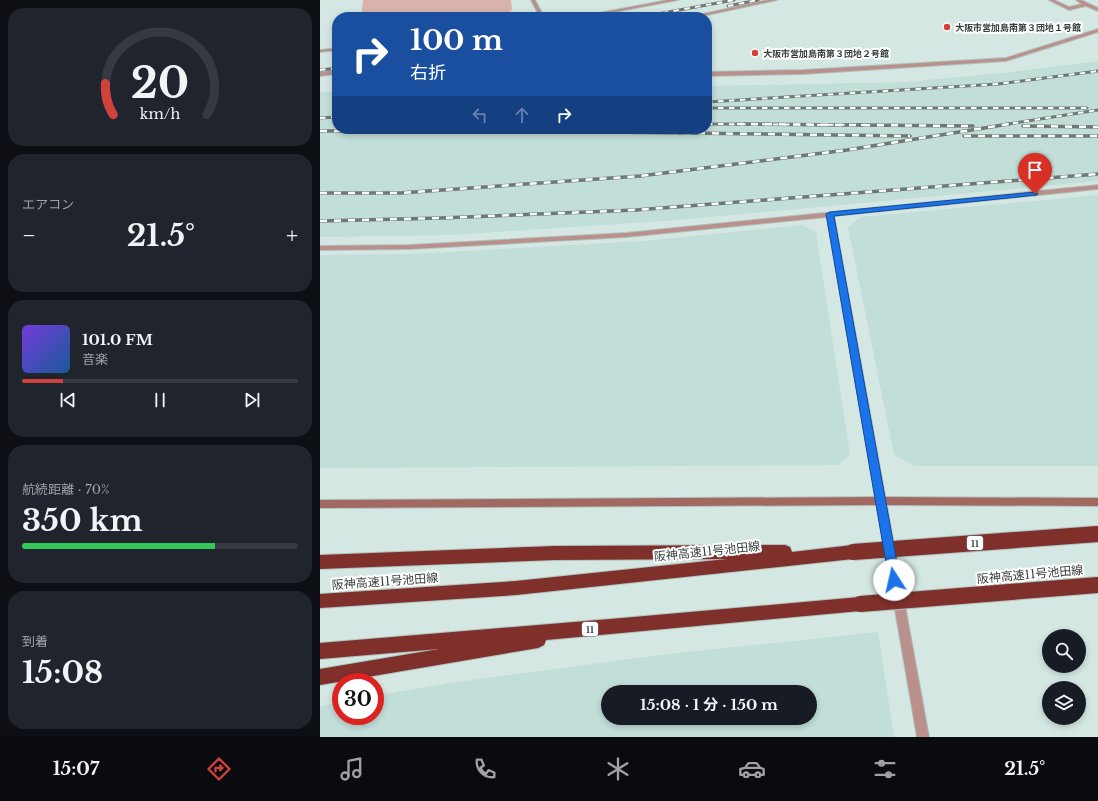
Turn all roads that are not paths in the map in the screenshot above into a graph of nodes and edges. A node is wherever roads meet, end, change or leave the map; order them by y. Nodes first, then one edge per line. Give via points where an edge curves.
1 (533, 0) edge
2 (676, 0) edge
3 (775, 0) edge
4 (1051, 0) edge
5 (1078, 0) edge
6 (1086, 4) junction
7 (1098, 10) edge
8 (539, 12) edge
9 (608, 12) edge
10 (712, 13) edge
11 (1098, 30) edge
12 (332, 50) edge
13 (320, 51) edge
14 (332, 73) edge
15 (320, 74) edge
16 (712, 74) edge
17 (1098, 188) edge
18 (830, 214) junction
19 (320, 248) edge
20 (880, 501) junction
21 (1098, 502) edge
22 (320, 504) edge
23 (1098, 534) edge
24 (853, 552) junction
25 (320, 562) edge
26 (1098, 585) edge
27 (320, 601) edge
28 (622, 626) junction
29 (320, 652) edge
30 (320, 677) edge
31 (923, 737) edge

1 - 8 street
2 - 9 street
3 - 10 street
4 - 6 street via 1069,9
5 - 6 street
6 - 7 street
11 - 16 street via 1006,59 803,72
12 - 13 street
14 - 15 street
17 - 18 street
18 - 19 street via 626,235 410,247
18 - 20 street
20 - 21 street
20 - 22 street
20 - 31 street
23 - 24 highway, 阪神高速11号池田線 / 11, bridge
24 - 25 highway via 555,553
24 - 27 highway, 阪神高速11号池田線 / 11 via 516,588
26 - 28 highway, 阪神高速11号池田線 / 11, bridge
28 - 29 highway, 阪神高速11号池田線 / 11
28 - 30 highway, 11

